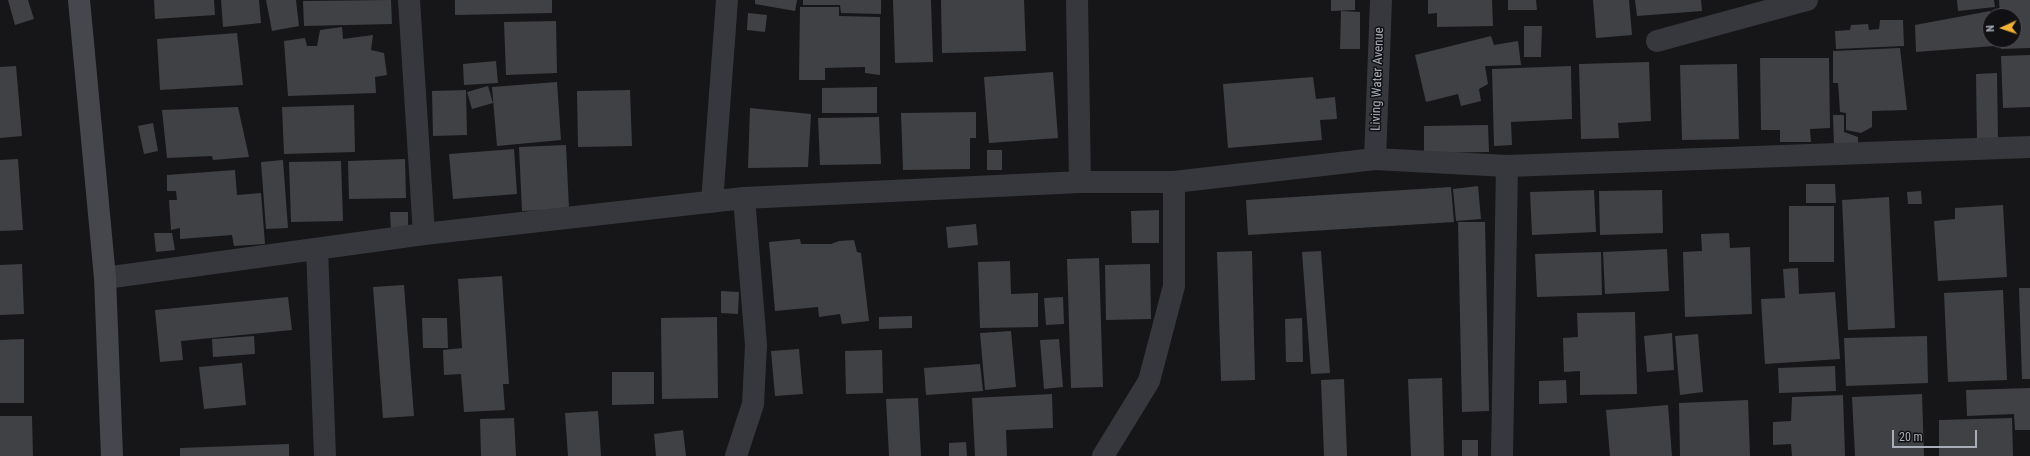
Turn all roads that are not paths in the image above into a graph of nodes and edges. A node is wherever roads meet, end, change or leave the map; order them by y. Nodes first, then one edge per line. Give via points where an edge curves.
1 (79, 0) edge
2 (409, 0) edge
3 (727, 0) edge
4 (1077, 0) edge
5 (1381, 0) edge
6 (1807, 0) edge
7 (1657, 40) dead end
8 (2030, 147) edge
9 (1375, 159) junction
10 (1507, 166) junction
11 (1080, 182) junction
12 (1174, 182) junction
13 (744, 198) junction
14 (712, 202) junction
15 (424, 234) junction
16 (317, 248) junction
17 (105, 278) junction
18 (112, 456) edge
19 (325, 456) edge
20 (736, 456) edge
21 (1103, 456) edge
22 (1502, 456) edge

1 - 17 street
2 - 15 street
3 - 14 street
4 - 11 street
5 - 9 street, Living Water Avenue
6 - 7 street
8 - 10 street
9 - 10 street
9 - 12 street
10 - 22 street
11 - 12 street
11 - 13 street
12 - 21 street via 1174,286 1149,381
13 - 14 street
13 - 20 street via 756,345 753,404
14 - 15 street
15 - 16 street
16 - 17 street
16 - 19 street
17 - 18 street

